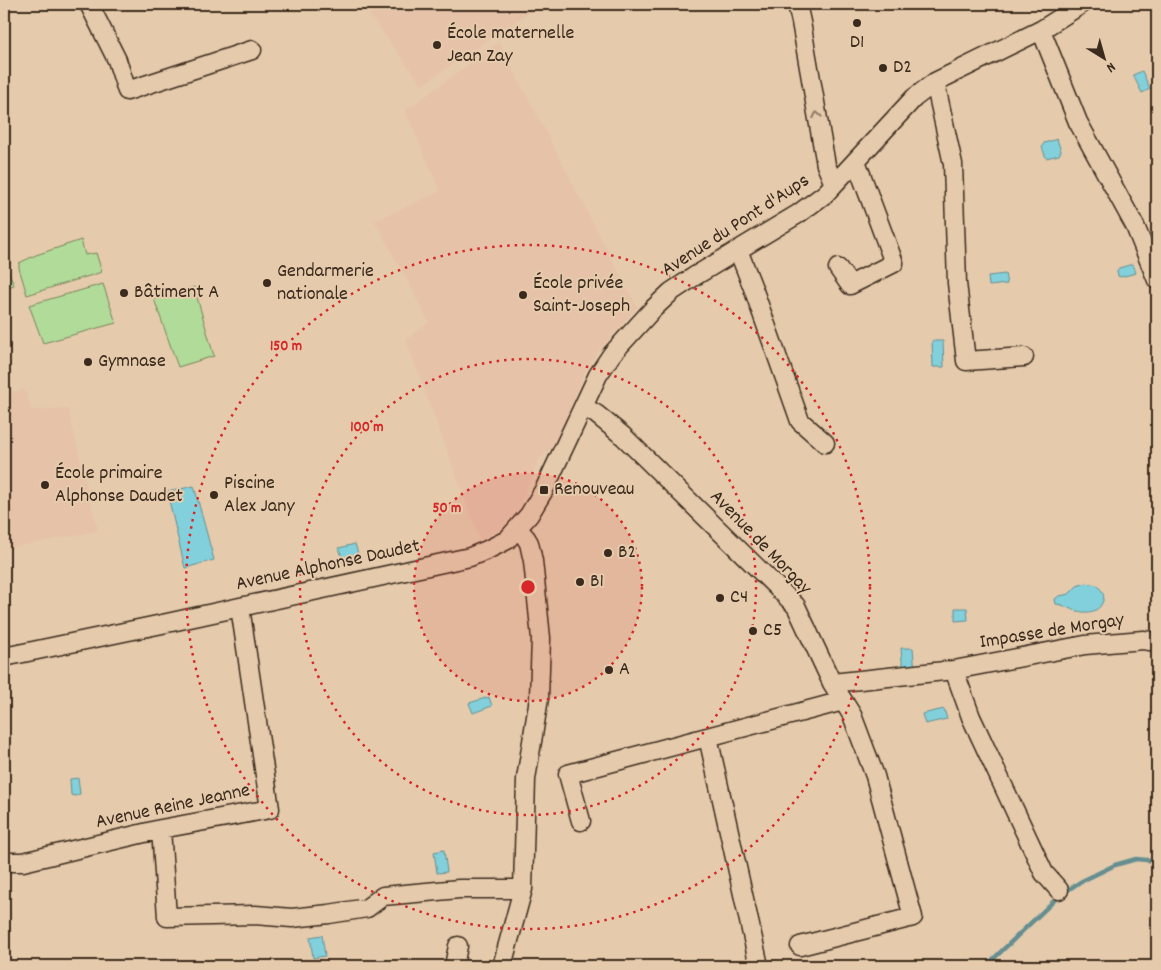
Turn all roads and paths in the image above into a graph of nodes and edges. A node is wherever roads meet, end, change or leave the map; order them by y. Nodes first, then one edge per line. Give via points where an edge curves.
1 (89, 4) edge
2 (797, 4) edge
3 (1082, 4) edge
4 (1041, 30) junction
5 (252, 50) dead end
6 (935, 82) junction
7 (856, 161) junction
8 (834, 184) junction
9 (738, 250) junction
10 (838, 268) dead end
11 (1157, 280) edge
12 (1024, 357) dead end
13 (584, 407) junction
14 (825, 443) dead end
15 (518, 529) junction
16 (240, 607) junction
17 (1157, 642) edge
18 (4, 658) edge
19 (954, 670) junction
20 (832, 682) junction
21 (843, 701) junction
22 (708, 737) junction
23 (581, 821) dead end
24 (161, 829) junction
25 (4, 862) edge
26 (523, 889) junction
27 (1059, 890) dead end
28 (458, 946) dead end
29 (800, 946) dead end
30 (454, 966) edge
31 (502, 966) edge
32 (760, 966) edge

1 - 5 street via 117,60 127,91
8 -> 2 street via 826,165
3 - 4 street, Avenue du Pont d'Aups
4 - 6 street, Avenue du Pont d'Aups
4 - 11 street via 1078,122 1135,226
6 - 7 street, Avenue du Pont d'Aups via 914,98
6 - 12 street via 953,164 957,283 966,361
7 - 8 street, Avenue du Pont d'Aups
7 - 10 street via 894,263 850,285
8 - 9 street, Avenue du Pont d'Aups via 798,214
9 - 13 street, Avenue du Pont d'Aups via 695,276 653,309 612,354 598,375
9 - 14 street via 800,421
13 - 15 street, Avenue Alphonse Daudet via 544,490
13 - 20 street, Avenue de Morgay via 623,436 796,606
15 - 16 street, Avenue Alphonse Daudet via 506,540 470,557
15 - 26 street via 529,543 533,561 541,638 539,698 526,779
16 - 18 street, Avenue Alphonse Daudet
16 - 24 street, Avenue Reine Jeanne via 270,808
17 - 19 street, Impasse de Morgay via 1142,640 1085,645
19 - 20 street
19 - 27 street via 971,717 1044,873
20 - 21 street, Avenue de Morgay
21 - 22 street
21 - 29 street, Avenue de Morgay via 852,715 875,776 913,917
22 - 23 street via 568,774
22 - 32 street
24 - 25 street, Avenue Reine Jeanne via 23,862
24 - 26 street via 168,917 292,918 367,908 383,896 459,889
26 - 31 street
28 - 30 street

